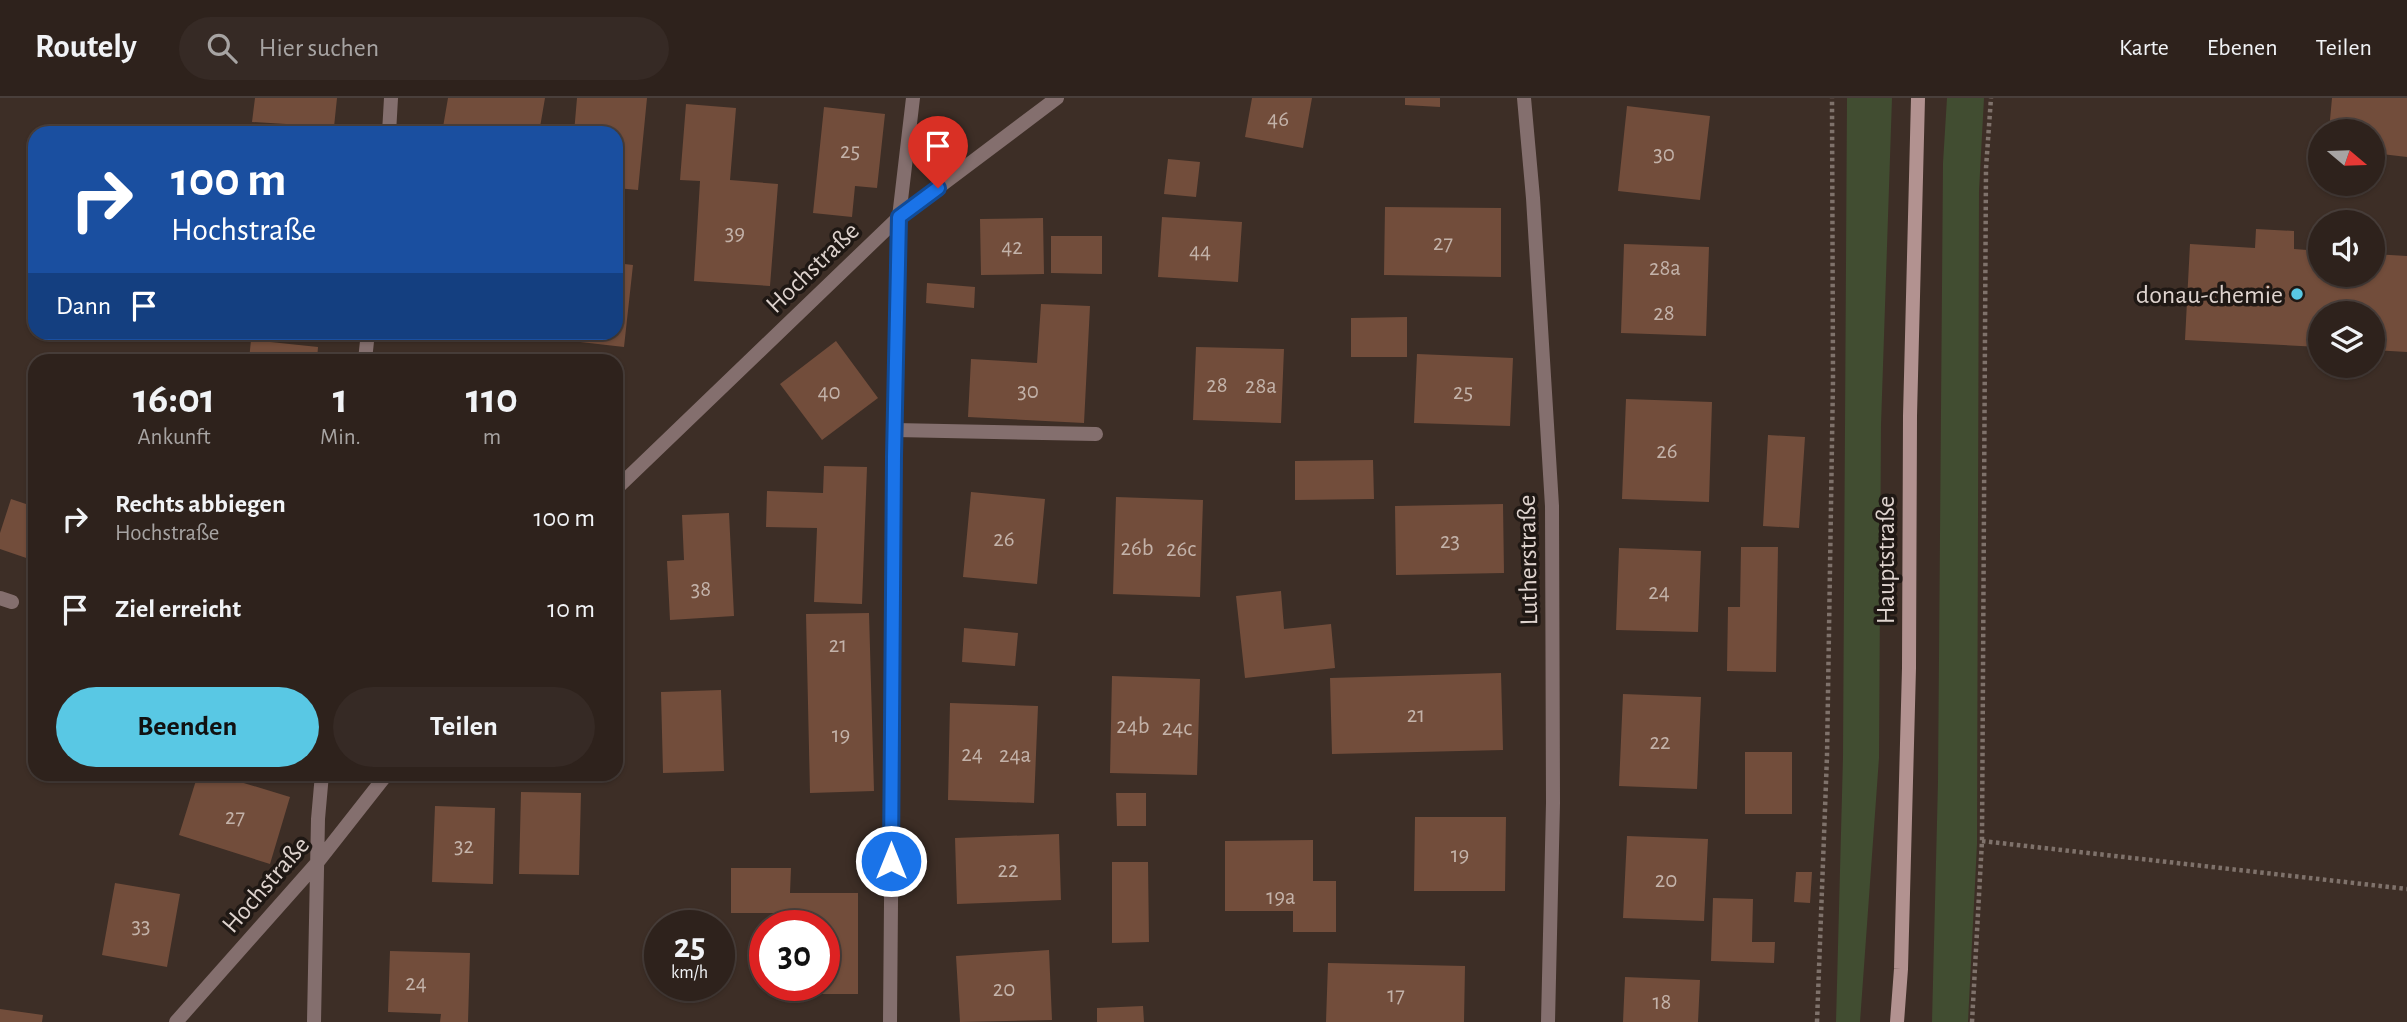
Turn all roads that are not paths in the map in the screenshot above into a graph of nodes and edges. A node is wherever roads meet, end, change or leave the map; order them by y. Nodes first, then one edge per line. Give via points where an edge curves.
1 (391, 98) edge
2 (913, 98) edge
3 (1057, 98) edge
4 (1524, 98) edge
5 (1918, 98) edge
6 (389, 126) edge
7 (899, 217) junction
8 (895, 430) junction
9 (1096, 434) dead end
10 (623, 482) edge
11 (321, 781) edge
12 (381, 781) edge
13 (317, 863) junction
14 (177, 1022) edge
15 (314, 1022) edge
16 (890, 1022) edge
17 (1548, 1022) edge
18 (1897, 1022) edge

1 - 6 street
2 - 7 street
3 - 7 street, Hochstraße
4 - 17 street, Lutherstraße via 1552,506
5 - 18 main road, Hauptstraße via 1908,695
7 - 8 street
7 - 10 street, Hochstraße
8 - 9 street
8 - 16 street
11 - 13 street
12 - 13 street, Hochstraße
13 - 14 street, Hochstraße
13 - 15 street

